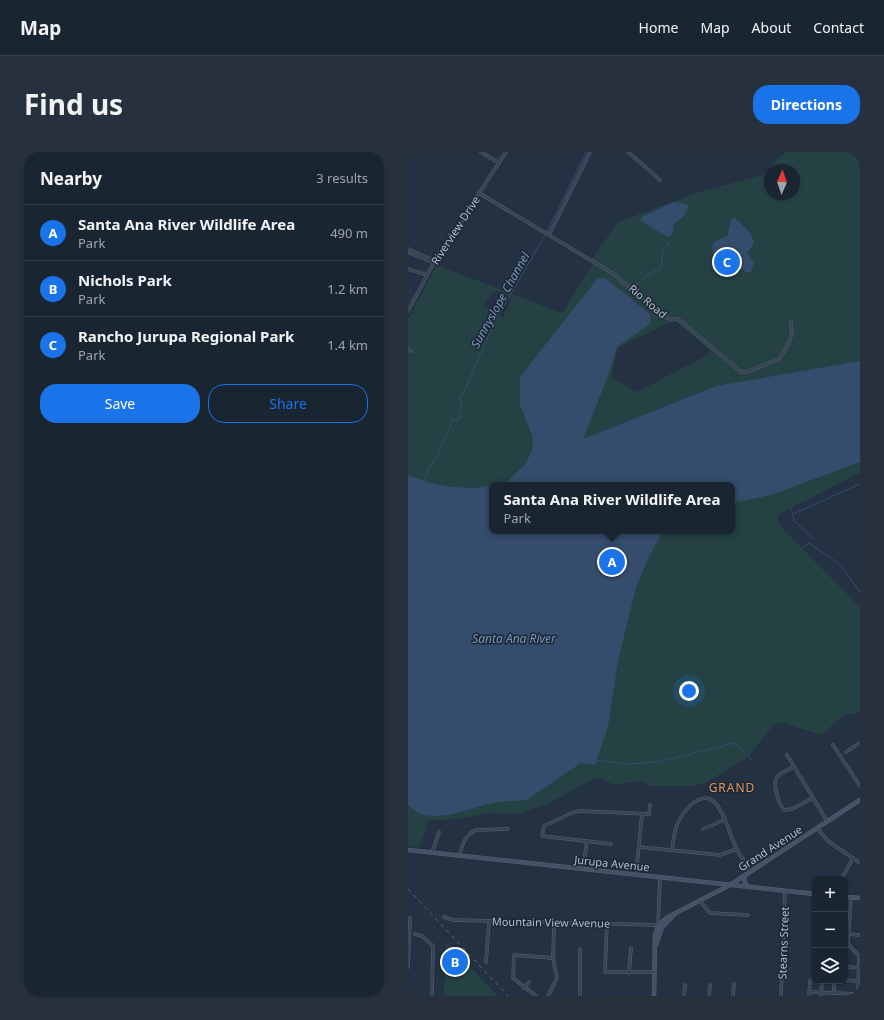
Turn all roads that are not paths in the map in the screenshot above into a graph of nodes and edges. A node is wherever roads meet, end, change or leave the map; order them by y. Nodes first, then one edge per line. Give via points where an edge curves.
1 (481, 152) edge
2 (506, 152) edge
3 (590, 152) edge
4 (628, 152) edge
5 (499, 163) junction
6 (660, 180) dead end
7 (479, 193) junction
8 (547, 234) junction
9 (408, 251) edge
10 (434, 262) junction
11 (408, 268) edge
12 (427, 275) junction
13 (408, 311) edge
14 (791, 322) dead end
15 (860, 743) edge
16 (833, 745) dead end
17 (846, 752) dead end
18 (787, 755) dead end
19 (794, 767) junction
20 (860, 786) edge
21 (813, 798) junction
22 (860, 800) edge
23 (650, 805) dead end
24 (642, 814) junction
25 (724, 820) junction
26 (827, 821) junction
27 (703, 828) dead end
28 (817, 828) junction
29 (508, 829) dead end
30 (439, 832) dead end
31 (587, 841) junction
32 (611, 844) dead end
33 (639, 847) junction
34 (736, 849) junction
35 (408, 850) edge
36 (672, 850) junction
37 (432, 853) junction
38 (459, 856) junction
39 (853, 858) junction
40 (860, 863) edge
41 (583, 869) junction
42 (751, 871) junction
43 (636, 875) junction
44 (745, 875) junction
45 (843, 876) dead end
46 (660, 877) junction
47 (715, 883) junction
48 (730, 885) junction
49 (748, 887) junction
50 (785, 891) junction
51 (717, 892) junction
52 (812, 894) edge
53 (851, 897) joint
54 (860, 898) edge
55 (700, 901) junction
56 (685, 903) dead end
57 (688, 908) junction
58 (748, 915) dead end
59 (409, 918) edge
60 (444, 918) dead end
61 (489, 921) junction
62 (554, 922) junction
63 (607, 923) junction
64 (660, 926) junction
65 (415, 934) dead end
66 (848, 934) junction
67 (860, 935) edge
68 (408, 947) edge
69 (630, 948) dead end
70 (580, 949) dead end
71 (553, 958) junction
72 (859, 961) edge
73 (486, 962) dead end
74 (408, 967) edge
75 (848, 967) dead end
76 (859, 970) edge
77 (654, 972) junction
78 (629, 973) junction
79 (810, 981) dead end
80 (848, 981) edge
81 (529, 982) dead end
82 (859, 983) edge
83 (734, 984) dead end
84 (822, 984) edge
85 (834, 984) edge
86 (685, 985) dead end
87 (710, 985) dead end
88 (524, 988) junction
89 (834, 993) junction
90 (810, 994) edge
91 (821, 994) edge
92 (858, 995) edge
93 (432, 996) edge
94 (536, 996) edge
95 (548, 996) edge
96 (580, 996) edge
97 (654, 996) edge
98 (684, 996) edge
99 (709, 996) edge
100 (734, 996) edge
101 (781, 996) edge

1 - 5 street
2 - 5 street, Riverview Drive
3 - 8 street
4 - 6 street
5 - 7 street, Riverview Drive
7 - 8 street, Rio Road
7 - 10 street, Riverview Drive
8 - 14 street, Rio Road via 621,279 670,320 678,319 741,372 779,359 789,342
9 - 10 street
10 - 12 street, Riverview Drive
11 - 12 street
12 - 13 street, Riverview Drive
15 - 17 street
16 - 20 street
18 - 19 street
19 - 21 street
19 - 21 street via 775,780 780,805 784,810 792,809
21 - 26 street
22 - 26 main road, Grand Avenue
23 - 24 street via 649,814
24 - 31 street via 574,812 544,826 542,836
24 - 33 street
25 - 27 street
25 - 34 street
25 - 36 street via 720,807 713,800 696,800 686,808 676,823
26 - 28 main road, Grand Avenue
28 - 39 street via 828,842
28 - 42 main road, Grand Avenue
29 - 38 street via 471,831 467,834
30 - 37 street
31 - 32 street
31 - 41 street
33 - 36 street
33 - 43 street
34 - 36 street via 720,855
34 - 42 street
35 - 37 main road, Jurupa Avenue
37 - 38 main road, Jurupa Avenue
38 - 41 main road, Jurupa Avenue
39 - 40 street
39 - 45 street
41 - 43 main road, Jurupa Avenue
42 - 44 main road, Grand Avenue
43 - 46 main road, Jurupa Avenue
44 - 48 main road, Grand Avenue
44 - 49 main road via 744,881
46 - 47 main road, Jurupa Avenue
46 - 64 street
47 - 48 main road, Jurupa Avenue
47 - 51 main road
48 - 49 main road, Jurupa Avenue
48 - 51 main road, Grand Avenue
49 - 50 main road, Jurupa Avenue
50 - 52 main road, Jurupa Avenue
50 - 101 street, Stearns Street
51 - 55 main road, Grand Avenue
53 - 54 main road
53 - 66 street
55 - 57 main road, Grand Avenue
55 - 58 street via 710,913
56 - 57 street
57 - 64 main road, Grand Avenue via 666,918
59 - 68 street
60 - 61 street, Mountain View Avenue
61 - 62 street, Mountain View Avenue
61 - 73 street
62 - 63 street, Mountain View Avenue
62 - 71 street
63 - 64 street, Mountain View Avenue
63 - 78 street via 605,972
64 - 77 main road via 655,936
65 - 93 street via 422,936 433,946
66 - 67 street
66 - 72 street via 849,946 858,954
68 - 74 street
69 - 78 street
70 - 96 street
71 - 88 street via 514,955 513,978
71 - 95 street via 557,978
72 - 76 street
75 - 76 street
76 - 82 street
77 - 78 street
77 - 97 main road
79 - 90 street
80 - 82 street
81 - 88 street
82 - 92 street
83 - 100 street
84 - 91 street
85 - 89 street
86 - 98 street
87 - 99 street
88 - 94 street
89 - 91 street
89 - 92 street
90 - 91 street

